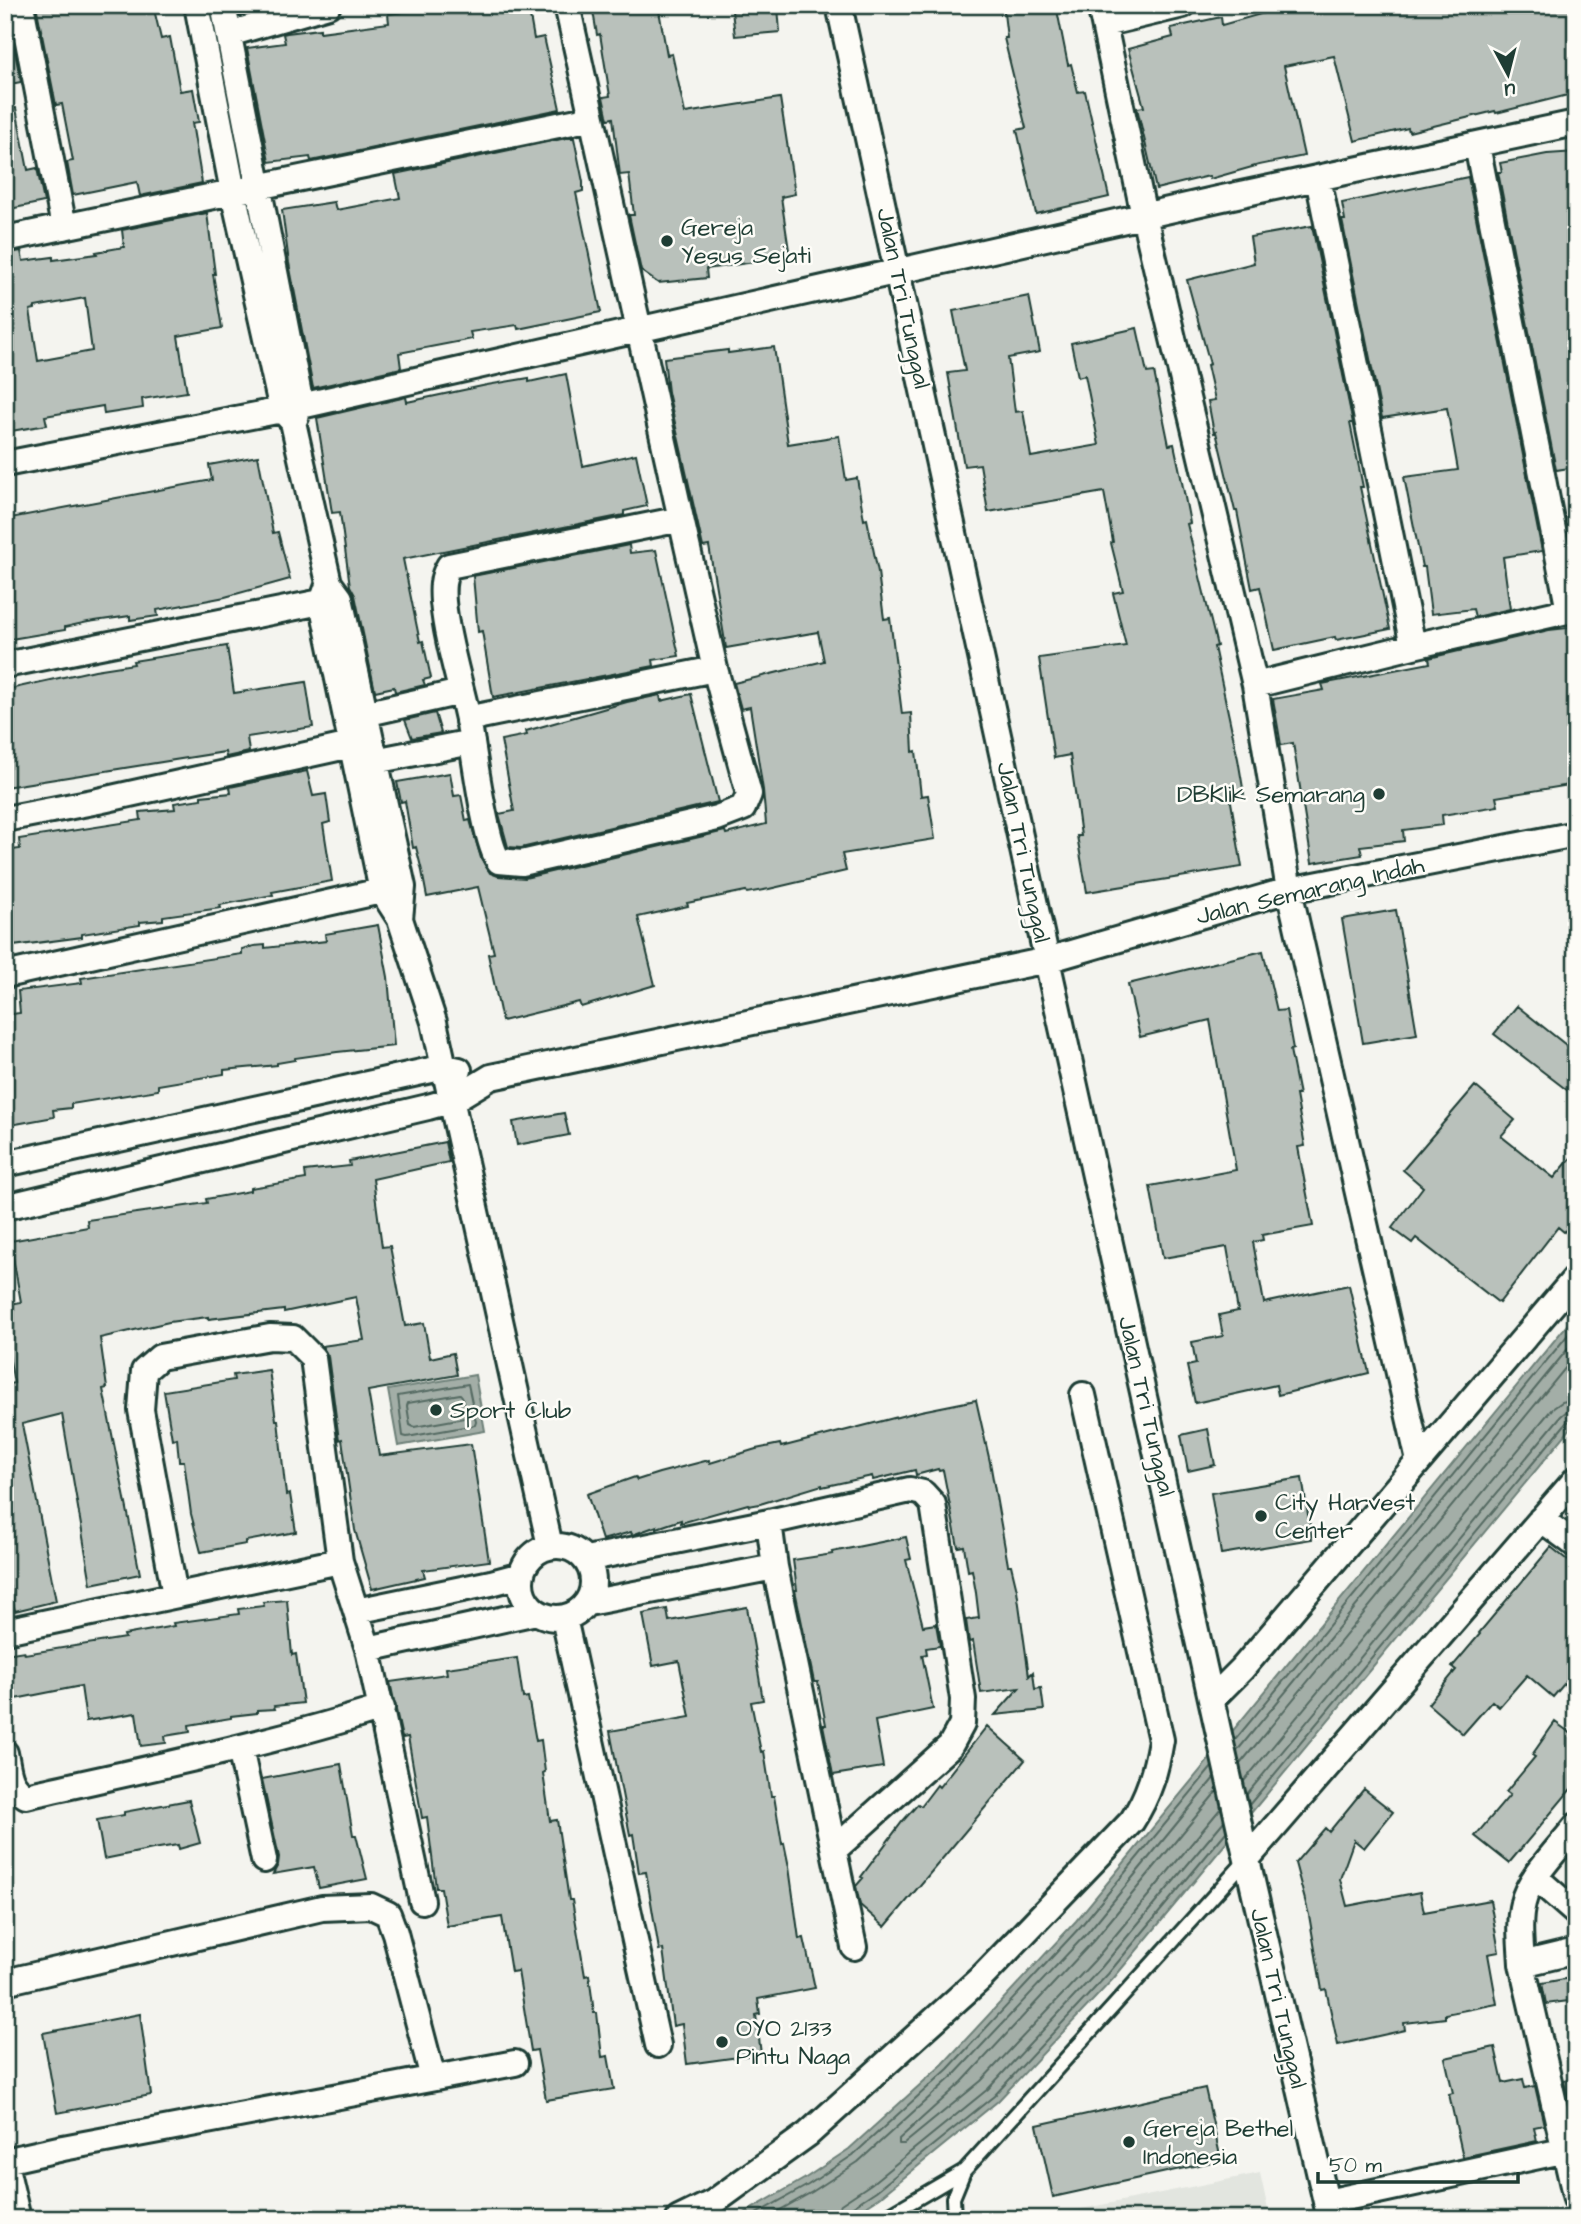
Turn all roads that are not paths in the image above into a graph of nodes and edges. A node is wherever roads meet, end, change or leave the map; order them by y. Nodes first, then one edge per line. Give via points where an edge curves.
1 (22, 5) edge
2 (197, 5) edge
3 (223, 5) edge
4 (328, 5) edge
5 (567, 5) edge
6 (839, 5) edge
7 (1183, 5) edge
8 (1102, 15) edge
9 (229, 34) junction
10 (592, 118) junction
11 (1576, 123) edge
12 (1477, 145) junction
13 (1318, 178) junction
14 (259, 186) junction
15 (233, 192) junction
16 (1144, 216) junction
17 (64, 227) junction
18 (5, 239) edge
19 (899, 272) junction
20 (639, 330) junction
21 (292, 412) junction
22 (5, 464) edge
23 (681, 519) junction
24 (330, 594) junction
25 (1572, 610) edge
26 (1413, 646) junction
27 (5, 665) edge
28 (715, 669) junction
29 (1255, 685) junction
30 (461, 692) junction
31 (364, 714) junction
32 (470, 732) junction
33 (351, 745) junction
34 (374, 761) junction
35 (5, 819) edge
36 (1576, 834) edge
37 (392, 889) junction
38 (1289, 890) junction
39 (1047, 960) junction
40 (5, 975) edge
41 (445, 1067) junction
42 (491, 1077) junction
43 (453, 1100) junction
44 (132, 1136) junction
45 (5, 1164) edge
46 (141, 1175) junction
47 (5, 1207) edge
48 (1576, 1277) edge
49 (1083, 1395) dead end
50 (1419, 1461) junction
51 (1576, 1479) edge
52 (1541, 1519) junction
53 (769, 1522) junction
54 (1576, 1545) edge
55 (550, 1546) junction
56 (586, 1559) junction
57 (340, 1561) junction
58 (775, 1567) junction
59 (521, 1575) junction
60 (175, 1595) junction
61 (588, 1603) junction
62 (356, 1611) junction
63 (536, 1612) junction
64 (564, 1618) junction
65 (5, 1631) edge
66 (368, 1649) junction
67 (1213, 1699) junction
68 (382, 1708) junction
69 (240, 1748) junction
70 (5, 1753) edge
71 (1576, 1826) edge
72 (1245, 1849) junction
73 (834, 1850) junction
74 (264, 1860) dead end
75 (1536, 1878) junction
76 (422, 1900) dead end
77 (1576, 1913) edge
78 (854, 1947) dead end
79 (1576, 1951) edge
80 (1522, 1964) junction
81 (5, 1982) edge
82 (659, 2045) dead end
83 (515, 2063) dead end
84 (433, 2078) junction
85 (1571, 2149) edge
86 (5, 2162) edge
87 (964, 2171) junction
88 (1576, 2199) edge
89 (1328, 2210) edge
90 (18, 2219) edge
91 (679, 2219) edge
92 (882, 2219) edge
93 (954, 2219) edge

1 - 17 street
2 - 15 street
3 - 9 street
4 - 9 street
5 - 10 street
6 - 19 street, Jalan Tri Tunggal
7 - 8 street
8 - 16 street
9 - 14 street
10 - 14 street
10 - 20 street
11 - 12 street
12 - 13 street
12 - 25 street
13 - 16 street
13 - 26 street
14 - 15 street
14 - 21 street
15 - 17 street
15 - 21 street
16 - 19 street
16 - 29 street
17 - 18 street
19 - 20 street
19 - 39 street, Jalan Tri Tunggal
20 - 21 street
20 - 23 street
21 - 22 street
21 - 24 street
23 - 28 street
23 - 30 street via 449,566 443,576 443,602
24 - 27 street
24 - 31 street
24 - 33 street
25 - 26 street
26 - 29 street
28 - 32 street via 481,716
28 - 32 street via 749,794 743,808 717,818 522,863 499,861 487,827
29 - 38 street
30 - 31 street
30 - 32 street
31 - 34 street
32 - 34 street
33 - 35 street
33 - 37 street
34 - 37 street
36 - 38 street, Jalan Semarang Indah
37 - 40 street
37 - 41 street
38 - 39 street, Jalan Semarang Indah
38 - 50 street
39 - 42 street, Jalan Semarang Indah
39 - 67 street, Jalan Tri Tunggal
41 - 42 street
41 - 43 street
41 - 44 street
42 - 43 street
43 - 46 street
43 - 55 street
44 - 45 street
44 - 46 street
46 - 47 street
48 - 50 street
49 - 91 street via 1161,1740 1146,1799 1132,1821 982,1977 808,2134 714,2203
50 - 67 street
51 - 52 street
52 - 54 street
52 - 72 street
53 - 56 street
53 - 58 street
53 - 73 street via 910,1490 923,1493 933,1504 963,1699 962,1724 950,1746
55 - 56 street via 565,1546
55 - 59 street via 527,1561
56 - 61 street via 594,1575
57 - 60 street
57 - 60 street via 313,1358 293,1338 270,1337 160,1357 144,1371 141,1410
57 - 62 street
58 - 61 street
58 - 73 street
59 - 62 street
59 - 63 street via 526,1602
60 - 65 street
61 - 64 street
62 - 66 street
63 - 64 street
63 - 66 street
64 - 82 street
66 - 68 street
67 - 72 street, Jalan Tri Tunggal
68 - 69 street
68 - 76 street
69 - 70 street via 26,1796 15,1789
69 - 74 street
71 - 75 street
72 - 87 lane
72 - 89 street, Jalan Tri Tunggal
73 - 78 street
75 - 77 street
75 - 80 street via 1522,1903
79 - 80 street
80 - 85 street
81 - 84 street via 321,1909 371,1906 387,1914 395,1933
83 - 84 street
84 - 86 street
85 - 88 street
85 - 89 street
86 - 90 street
87 - 92 lane
87 - 93 lane via 953,2199

